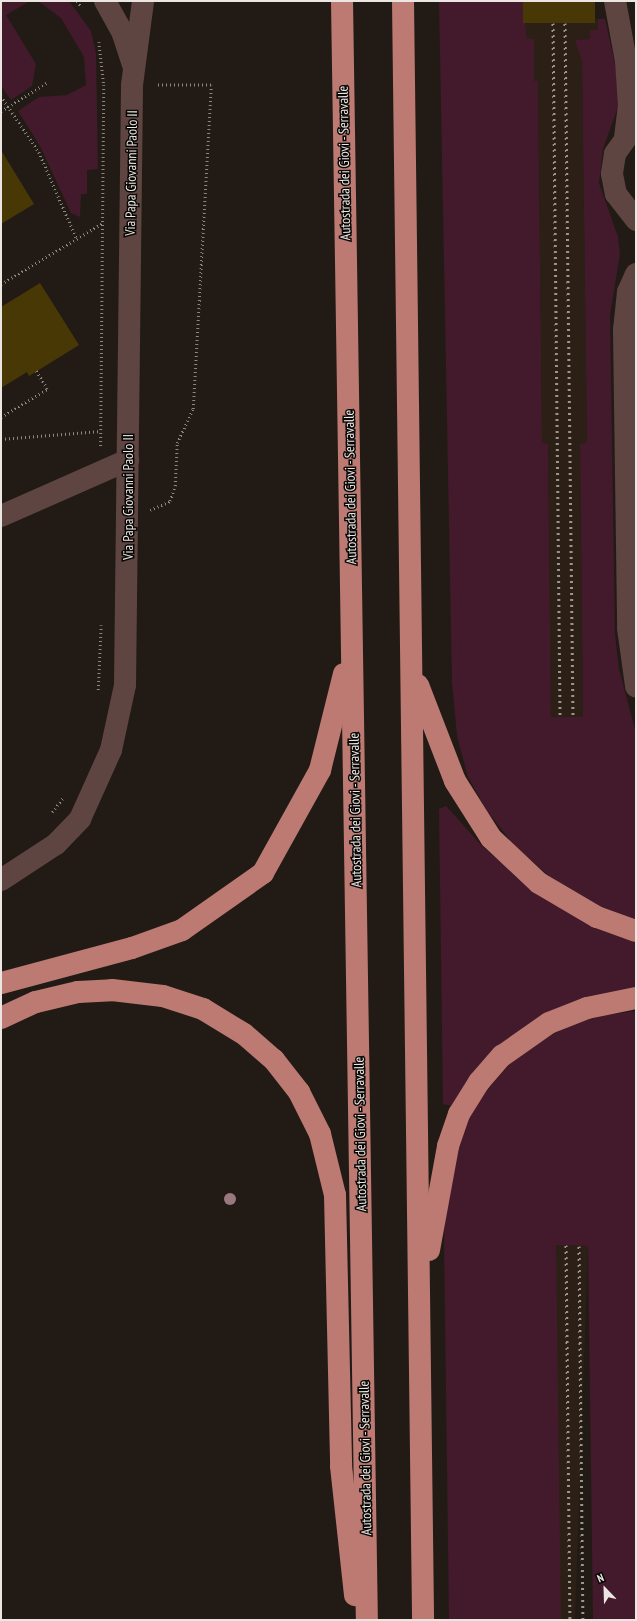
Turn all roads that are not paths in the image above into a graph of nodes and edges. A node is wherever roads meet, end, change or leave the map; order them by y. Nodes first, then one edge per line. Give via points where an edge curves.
1 (105, 1) edge
2 (143, 1) edge
3 (342, 1) edge
4 (403, 1) edge
5 (615, 1) edge
6 (618, 25) junction
7 (636, 57) edge
8 (133, 76) junction
9 (630, 131) edge
10 (636, 220) edge
11 (636, 274) edge
12 (128, 460) junction
13 (1, 516) edge
14 (352, 640) junction
15 (412, 668) junction
16 (636, 686) edge
17 (1, 880) edge
18 (636, 931) edge
19 (1, 983) edge
20 (636, 998) edge
21 (1, 1018) edge
22 (419, 1315) junction
23 (358, 1620) edge
24 (367, 1620) edge
25 (423, 1620) edge

1 - 8 street, Via Papa Giovanni Paolo II via 123,34
2 - 8 street, Via Papa Giovanni Paolo II
3 - 14 highway, Autostrada dei Giovi - Serravalle
4 - 15 highway
5 - 6 street
6 - 7 street
6 - 9 street via 626,60
8 - 12 street, Via Papa Giovanni Paolo II
9 - 10 street via 615,154 612,174 616,194
11 - 16 street via 628,292 624,330 628,628
12 - 13 street
12 - 17 street, Via Papa Giovanni Paolo II via 126,685 111,750 80,819 56,844
14 - 19 highway via 320,770 263,873 182,930 132,948
14 - 24 highway, Autostrada dei Giovi - Serravalle
15 - 18 highway via 455,781 491,838 539,883 597,917
15 - 22 highway
20 - 22 highway via 587,1008 549,1023 502,1056 478,1082 459,1114 448,1146
21 - 23 highway via 36,1002 86,991 134,991 172,998 210,1013 250,1038 285,1072 307,1106 323,1142 336,1195 341,1466
22 - 25 highway

